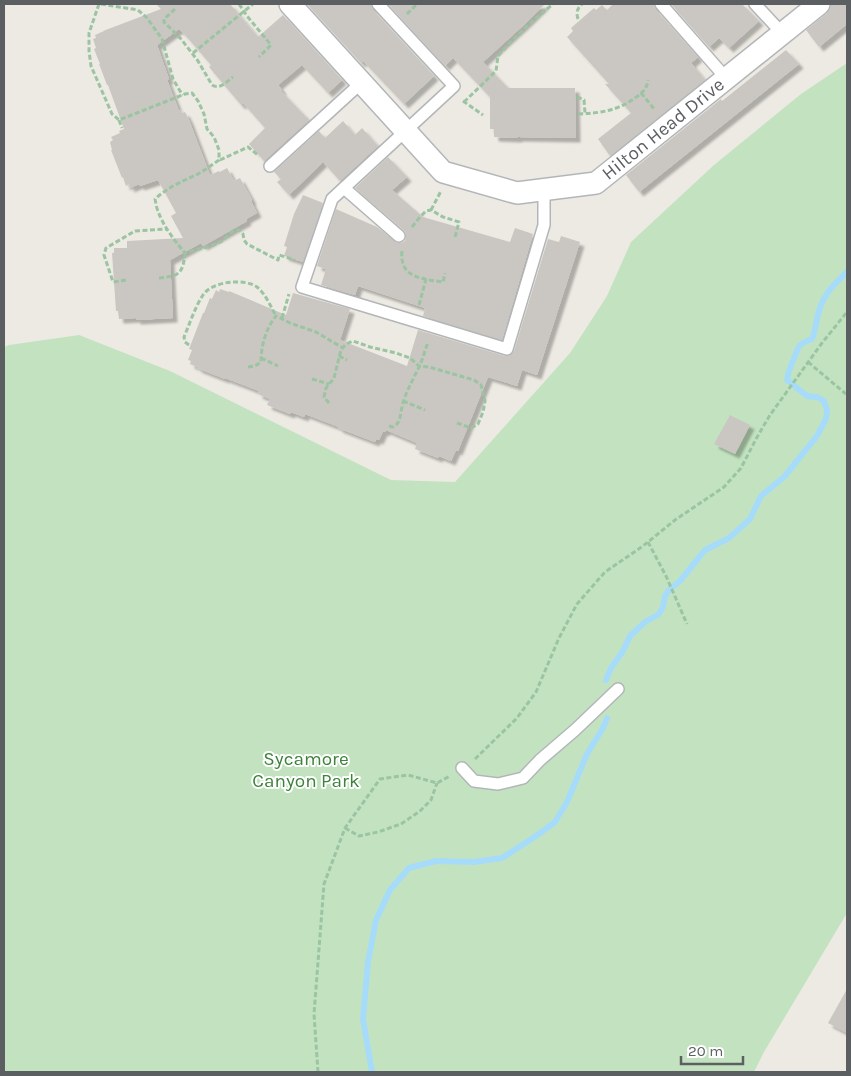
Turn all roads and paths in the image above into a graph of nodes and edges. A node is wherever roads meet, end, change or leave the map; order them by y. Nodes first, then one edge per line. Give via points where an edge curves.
1 (100, 4) edge
2 (240, 4) edge
3 (253, 4) edge
4 (290, 4) edge
5 (378, 4) edge
6 (554, 4) edge
7 (582, 4) edge
8 (661, 4) edge
9 (755, 4) edge
10 (819, 4) edge
11 (175, 9) dead end
12 (244, 12) junction
13 (578, 18) dead end
14 (782, 33) junction
15 (193, 53) junction
16 (259, 57) dead end
17 (233, 78) dead end
18 (726, 78) junction
19 (648, 80) dead end
20 (361, 82) junction
21 (454, 86) junction
22 (641, 93) junction
23 (183, 94) junction
24 (104, 95) junction
25 (110, 96) dead end
26 (577, 97) dead end
27 (464, 102) junction
28 (652, 106) dead end
29 (585, 113) junction
30 (578, 114) dead end
31 (483, 115) dead end
32 (119, 120) junction
33 (122, 128) dead end
34 (406, 132) junction
35 (251, 149) dead end
36 (219, 160) junction
37 (270, 166) dead end
38 (344, 188) junction
39 (544, 190) junction
40 (439, 196) dead end
41 (430, 210) junction
42 (167, 229) junction
43 (404, 234) joint
44 (455, 237) dead end
45 (403, 248) dead end
46 (185, 253) junction
47 (284, 256) dead end
48 (446, 274) dead end
49 (159, 278) dead end
50 (126, 280) dead end
51 (426, 280) junction
52 (302, 287) junction
53 (847, 312) edge
54 (276, 316) junction
55 (282, 318) junction
56 (415, 321) junction
57 (433, 327) junction
58 (189, 345) dead end
59 (342, 348) junction
60 (339, 356) junction
61 (261, 358) junction
62 (347, 360) dead end
63 (808, 362) junction
64 (278, 366) dead end
65 (419, 366) junction
66 (248, 368) dead end
67 (312, 379) dead end
68 (329, 384) junction
69 (846, 394) dead end
70 (403, 401) junction
71 (329, 403) dead end
72 (425, 410) dead end
73 (457, 423) dead end
74 (389, 426) dead end
75 (648, 542) junction
76 (687, 624) dead end
77 (618, 689) dead end
78 (463, 769) junction
79 (437, 784) junction
80 (345, 828) junction
81 (318, 1072) edge

1 - 23 path via 138,10 147,18 162,39 173,79
1 - 24 path via 89,33 91,66
2 - 12 path
3 - 12 path
4 - 20 street, Hilton Head Drive
5 - 21 lane
6 - 27 path via 509,44 498,56 496,71
7 - 13 path via 576,13
8 - 18 lane
9 - 14 lane
10 - 14 street, Hilton Head Drive
11 - 15 path via 164,22
12 - 15 path
12 - 16 path via 271,45
14 - 18 street, Hilton Head Drive
15 - 17 path via 212,85 220,87
18 - 39 street, Hilton Head Drive via 596,183
19 - 22 path
20 - 34 street, Hilton Head Drive
20 - 37 lane
21 - 27 path
21 - 34 lane
22 - 28 path
22 - 29 path via 618,108
23 - 32 path
23 - 36 path via 192,94 198,101 207,129 219,150
24 - 25 path
24 - 32 path via 112,114
26 - 29 path via 584,100
27 - 31 path
29 - 30 path
32 - 33 path
34 - 38 lane
34 - 39 street, Hilton Head Drive via 442,172 517,193
35 - 36 path via 248,147
36 - 42 path via 156,199 157,211
38 - 43 lane
38 - 52 lane via 332,200
39 - 57 lane via 544,225 506,349
40 - 41 path
41 - 43 path
41 - 44 path via 459,222
42 - 46 path
42 - 50 path via 135,231 106,248 104,255 113,282
45 - 51 path via 401,259 408,273
46 - 47 path via 219,243 230,233 240,230 247,244 278,260 279,255
46 - 49 path via 179,274
48 - 51 path via 443,282
51 - 56 path
52 - 55 path via 290,292
52 - 56 lane
53 - 63 path
54 - 55 path
54 - 58 path via 256,287 232,282 216,285 204,293 198,305 184,337
54 - 61 path via 268,323
55 - 59 path via 316,332
56 - 57 lane
57 - 65 path
59 - 60 path
59 - 65 path via 353,341 410,358
60 - 62 path
60 - 68 path via 334,378
61 - 64 path
61 - 66 path via 261,362
63 - 69 path
63 - 75 path via 770,415 741,468 724,487
65 - 70 path via 408,384
65 - 73 path via 458,375 481,385 486,401 478,424 471,428
67 - 68 path
68 - 71 path via 324,397
70 - 72 path
70 - 74 path via 397,425
75 - 76 path
75 - 78 path via 605,572 578,604 559,638 536,692 517,718
77 - 78 lane via 523,778 498,784 474,781
78 - 79 path
79 - 80 path via 431,800 401,824 359,836
79 - 80 path via 408,775 380,780
80 - 81 path via 324,884 314,1014

